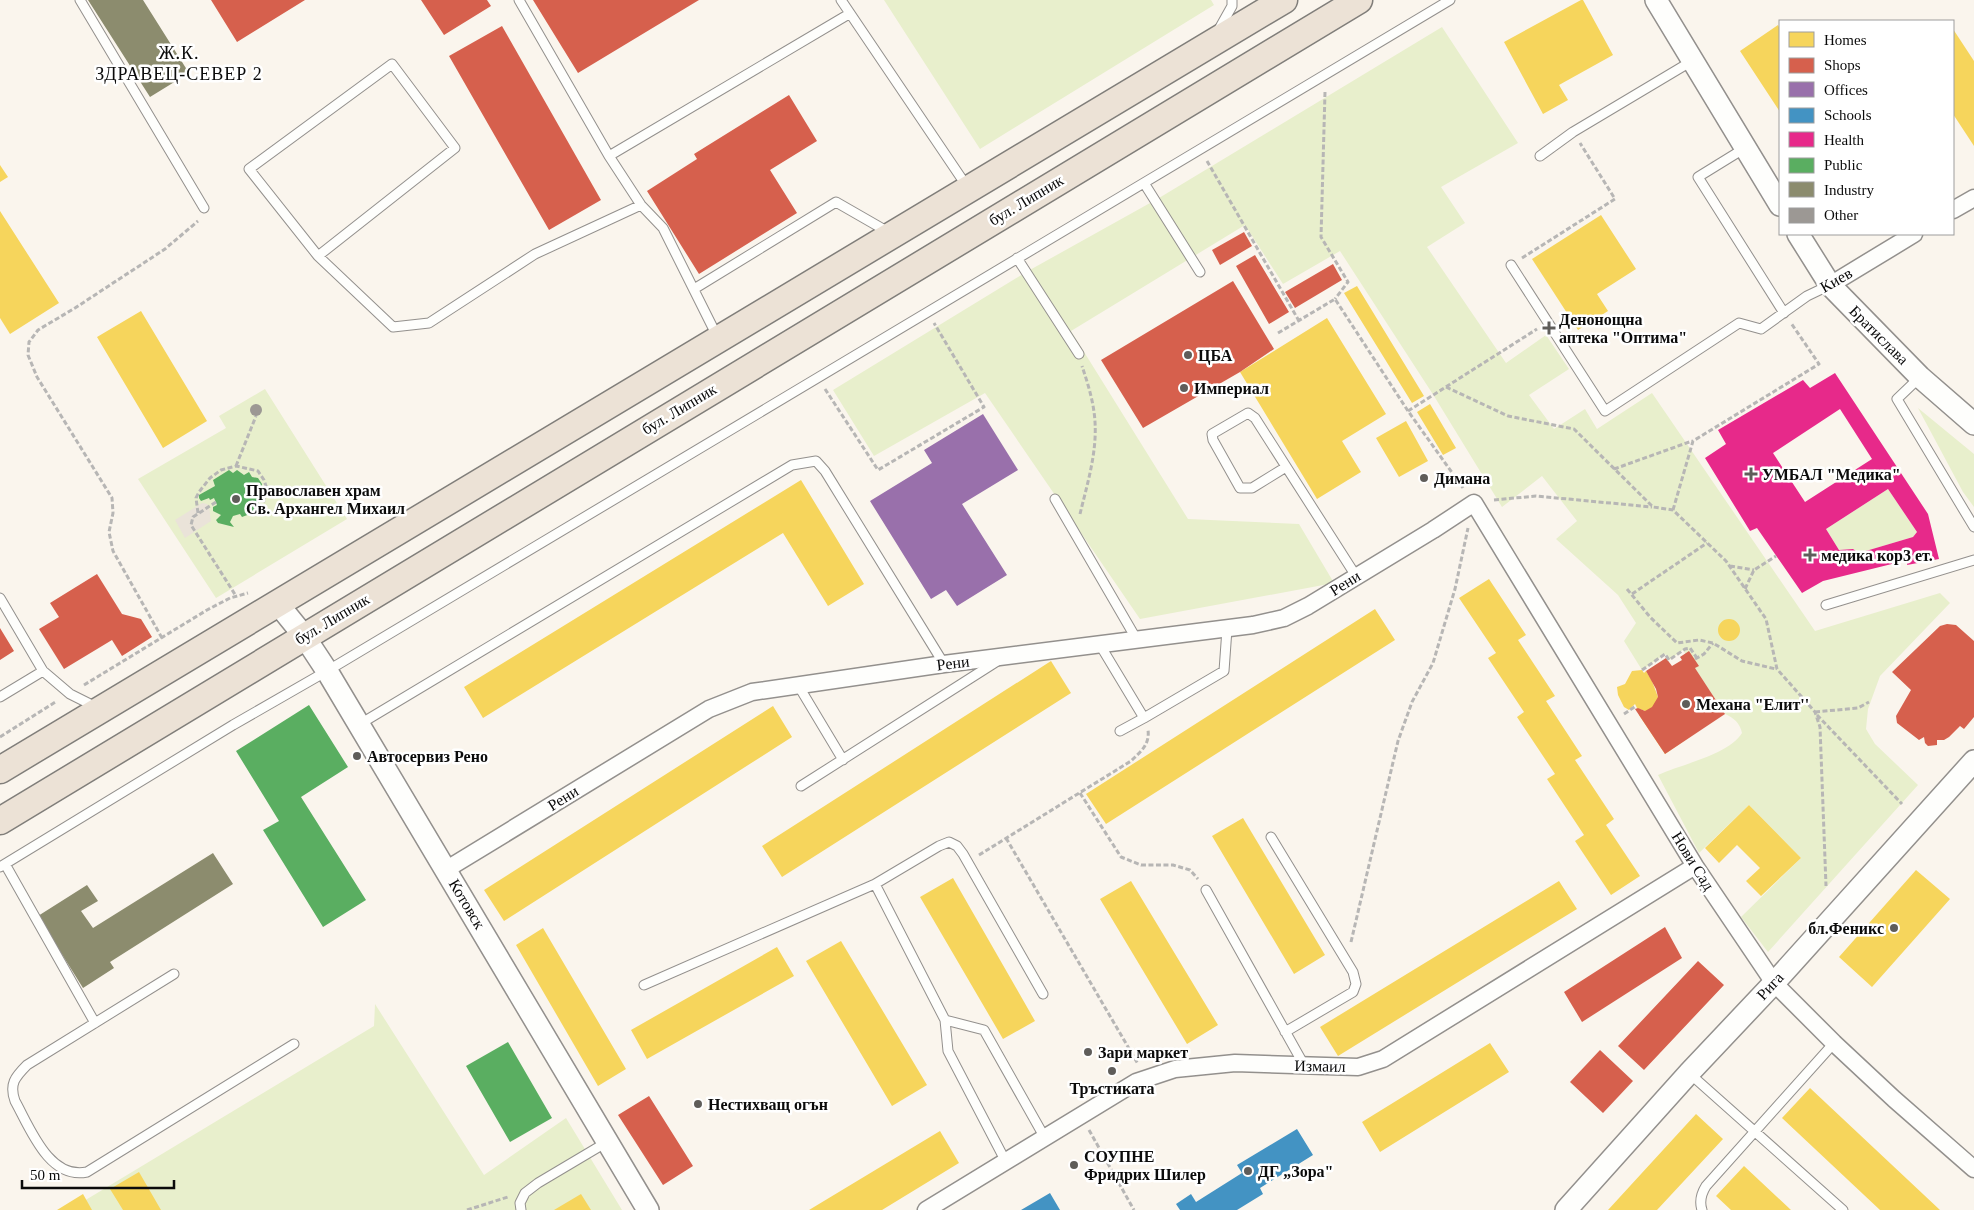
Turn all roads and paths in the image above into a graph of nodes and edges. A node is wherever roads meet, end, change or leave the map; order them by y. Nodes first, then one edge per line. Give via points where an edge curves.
1 (80, 0) edge
2 (519, 0) edge
3 (841, 0) edge
4 (1232, 0) edge
5 (1284, 0) edge
6 (1359, 0) edge
7 (1450, 0) edge
8 (1656, 0) edge
9 (849, 14) junction
10 (1211, 44) junction
11 (1693, 60) junction
12 (1326, 74) junction
13 (1573, 132) junction
14 (1745, 148) junction
15 (1200, 149) junction
16 (609, 156) junction
17 (1540, 156) dead end
18 (1144, 182) junction
19 (968, 188) junction
20 (1974, 198) edge
21 (1779, 203) edge
22 (641, 205) junction
23 (204, 208) joint
24 (1954, 209) edge
25 (892, 235) junction
26 (1799, 235) edge
27 (1912, 235) edge
28 (318, 256) junction
29 (1017, 258) junction
30 (1511, 265) joint
31 (1200, 272) dead end
32 (1830, 285) junction
33 (694, 289) junction
34 (1335, 299) junction
35 (927, 312) junction
36 (1784, 313) junction
37 (1299, 321) junction
38 (1548, 322) junction
39 (1278, 332) dead end
40 (718, 338) junction
41 (1079, 354) joint
42 (1920, 377) junction
43 (818, 378) junction
44 (1446, 387) junction
45 (1408, 411) junction
46 (256, 416) dead end
47 (1974, 424) edge
48 (1693, 441) junction
49 (236, 466) junction
50 (1286, 467) junction
51 (1614, 469) junction
52 (1055, 499) dead end
53 (216, 502) dead end
54 (1474, 502) junction
55 (1653, 508) junction
56 (1673, 510) junction
57 (255, 512) dead end
58 (198, 513) junction
59 (1974, 527) edge
60 (1075, 534) junction
61 (1706, 543) junction
62 (1776, 556) dead end
63 (1974, 560) edge
64 (1729, 566) junction
65 (1754, 570) junction
66 (1356, 576) junction
67 (1627, 589) dead end
68 (1744, 589) junction
69 (249, 592) dead end
70 (1632, 594) junction
71 (236, 596) junction
72 (0, 598) edge
73 (278, 604) junction
74 (1826, 606) dead end
75 (1227, 629) junction
76 (304, 636) junction
77 (162, 638) junction
78 (1137, 640) junction
79 (1678, 642) junction
80 (1713, 643) junction
81 (1100, 645) junction
82 (1687, 648) junction
83 (1004, 657) junction
84 (944, 664) junction
85 (1777, 669) junction
86 (1642, 670) dead end
87 (43, 671) junction
88 (327, 671) junction
89 (798, 686) junction
90 (70, 694) junction
91 (0, 697) edge
92 (1869, 702) dead end
93 (102, 710) junction
94 (1815, 712) junction
95 (1144, 718) junction
96 (360, 724) junction
97 (1120, 731) dead end
98 (0, 737) edge
99 (843, 760) junction
100 (1974, 761) edge
101 (0, 770) edge
102 (801, 786) dead end
103 (1080, 793) junction
104 (1902, 804) dead end
105 (0, 821) edge
106 (1272, 837) dead end
107 (1006, 838) junction
108 (968, 862) junction
109 (3, 866) edge
110 (1695, 866) junction
111 (447, 869) junction
112 (875, 884) junction
113 (1826, 886) dead end
114 (1206, 890) joint
115 (1347, 961) junction
116 (174, 974) dead end
117 (1774, 983) junction
118 (644, 985) dead end
119 (1043, 994) dead end
120 (945, 1020) junction
121 (95, 1023) junction
122 (1285, 1032) junction
123 (294, 1044) dead end
124 (1834, 1044) junction
125 (1304, 1066) junction
126 (1689, 1072) junction
127 (1146, 1079) junction
128 (1081, 1116) junction
129 (1754, 1132) junction
130 (1044, 1138) junction
131 (608, 1142) junction
132 (1006, 1162) junction
133 (1974, 1169) edge
134 (525, 1193) junction
135 (467, 1210) edge
136 (521, 1210) edge
137 (648, 1210) edge
138 (926, 1210) edge
139 (1134, 1210) edge
140 (1566, 1210) edge
141 (1702, 1210) edge
142 (1843, 1210) edge

1 - 23 lane
2 - 16 lane
3 - 9 lane
4 - 10 lane via 1232,6
5 - 10 main road
6 - 76 main road, бул. Липник
7 - 12 lane
8 - 11 street
9 - 16 lane
9 - 19 lane
10 - 19 main road
11 - 13 lane
11 - 14 street
12 - 15 lane
12 - 34 path via 1321,237 1348,282
13 - 17 lane
13 - 30 path via 1615,199
14 - 21 street
14 - 36 lane via 1698,177
15 - 18 lane
15 - 37 path
16 - 22 lane
18 - 29 lane
18 - 31 lane
19 - 25 main road
20 - 24 street
22 - 28 lane via 534,254 429,322 394,327
22 - 33 lane via 663,228
23 - 77 path via 198,223 165,249 38,330 29,342 28,354 37,377 112,498 109,532 113,551
25 - 33 lane via 836,202
25 - 40 main road
26 - 32 street, Братислава
27 - 32 street, Киев
28 - 28 lane via 249,169 392,64 455,148
29 - 35 lane
29 - 41 lane
30 - 38 lane
32 - 36 lane, Киев via 1807,296
32 - 42 street, Братислава
33 - 40 lane
34 - 37 path
34 - 45 path
35 - 43 lane
35 - 43 path via 984,407 878,470
36 - 38 lane, Киев via 1761,329 1739,323 1605,411
36 - 48 path via 1819,364
37 - 39 path
38 - 44 path
40 - 73 main road
41 - 60 path via 1095,422 1091,467
42 - 47 street, Братислава
42 - 59 lane via 1897,399
43 - 88 lane
44 - 45 path
44 - 51 path via 1508,416 1574,429
45 - 54 path
46 - 49 path
48 - 51 path
48 - 56 path
49 - 57 path via 258,472 264,480 263,506 258,514
49 - 58 path via 221,470 198,492
50 - 50 lane via 1255,418 1248,413 1212,434 1240,488 1252,488
50 - 66 lane
51 - 55 path
52 - 60 lane
53 - 58 path
54 - 55 path via 1536,496
54 - 66 street, Рени
54 - 110 street, Нови Сад
54 - 115 path via 1455,589 1432,663 1412,702 1398,741
55 - 56 path
56 - 61 path
58 - 71 path via 192,520 193,529
60 - 78 lane
61 - 64 path
61 - 70 path
62 - 65 path
63 - 74 lane
64 - 65 path
64 - 68 path
65 - 68 path
66 - 75 street, Рени via 1284,618
67 - 70 path
68 - 85 path via 1766,619
69 - 71 path
70 - 79 path via 1650,617
71 - 77 path
72 - 87 lane
73 - 76 street, Котовск
73 - 93 main road
75 - 78 street, Рени
75 - 95 lane via 1224,671
76 - 88 street, Котовск
76 - 105 main road, бул. Липник
77 - 90 path
78 - 81 street, Рени
79 - 80 path via 1699,640
79 - 82 path
80 - 82 path via 1696,659
80 - 85 path via 1742,660
81 - 83 street, Рени
81 - 95 lane
82 - 86 path via 1670,660 1665,654
83 - 84 street, Рени
83 - 99 lane
84 - 89 street, Рени
84 - 96 lane via 824,471 816,461 808,461 792,465
85 - 94 path
87 - 90 lane
87 - 91 lane
88 - 96 street, Котовск
88 - 109 lane
89 - 99 lane
89 - 111 street, Рени via 752,692 709,709
90 - 93 lane
90 - 98 path
92 - 94 path via 1858,708
93 - 101 main road
94 - 104 path
94 - 113 path via 1820,727
95 - 97 lane
95 - 103 path via 1149,740 1144,748 1131,761
96 - 111 street, Котовск
99 - 102 lane
100 - 117 street, Рига
103 - 107 path
103 - 114 path via 1121,857 1141,865 1173,865 1190,870
106 - 115 lane
107 - 108 path
107 - 127 path
108 - 112 lane via 957,846 949,842
108 - 119 lane
109 - 121 lane
110 - 117 street, Нови Сад
110 - 125 street, Измаил via 1383,1060 1358,1067
111 - 131 street, Котовск
112 - 118 lane
112 - 120 lane
114 - 122 lane
115 - 122 lane via 1356,984 1353,992
116 - 121 lane
117 - 124 street, Нови Сад
117 - 126 street, Рига
120 - 130 lane via 984,1030
120 - 132 lane via 948,1050
121 - 123 lane via 27,1065 13,1081 15,1100 52,1162 76,1174 87,1172
122 - 125 lane
124 - 129 lane
124 - 133 street, Нови Сад
125 - 127 street, Измаил via 1235,1063 1176,1069
126 - 129 lane
126 - 140 street, Рига
127 - 128 street, Измаил
128 - 130 street, Измаил
128 - 139 path
129 - 141 lane via 1706,1186 1701,1194
129 - 142 lane
130 - 132 street, Измаил
131 - 134 lane
131 - 137 street, Котовск
132 - 138 street, Измаил
134 - 135 path
134 - 136 lane via 520,1203

